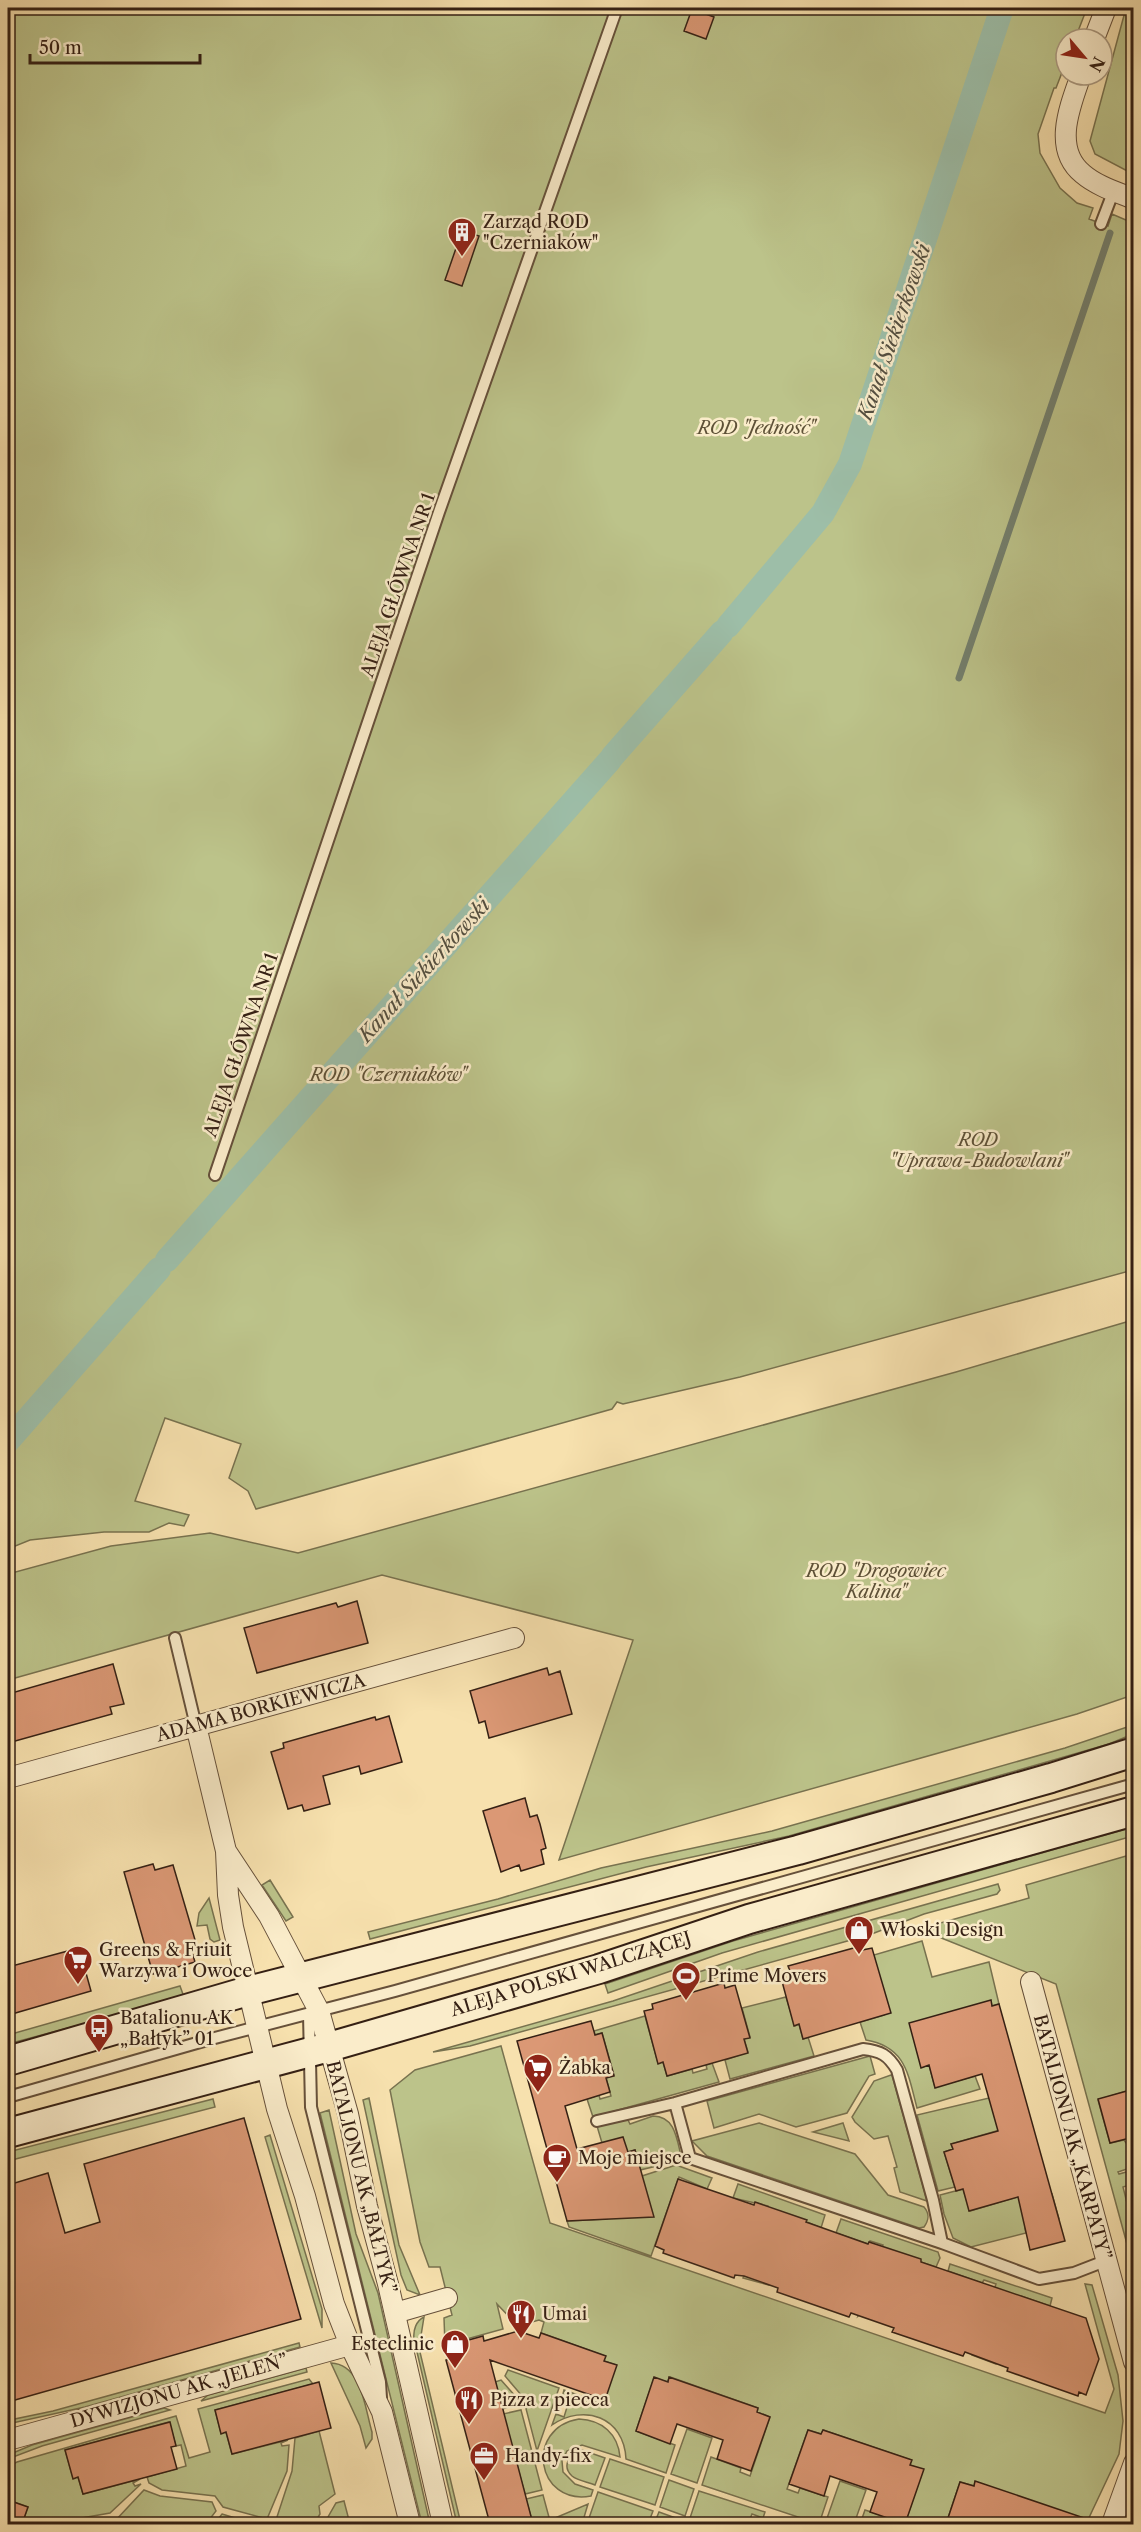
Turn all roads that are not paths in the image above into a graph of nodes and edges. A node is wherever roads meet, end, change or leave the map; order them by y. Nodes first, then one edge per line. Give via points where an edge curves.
1 (617, 8) edge
2 (1106, 8) edge
3 (1099, 27) edge
4 (1078, 87) edge
5 (1114, 190) junction
6 (1134, 199) edge
7 (1101, 224) dead end
8 (215, 1175) dead end
9 (175, 1638) dead end
10 (514, 1638) dead end
11 (196, 1726) junction
12 (1134, 1752) edge
13 (8, 1778) edge
14 (1134, 1784) edge
15 (1134, 1811) edge
16 (226, 1851) junction
17 (303, 1977) junction
18 (1031, 1982) dead end
19 (248, 1991) junction
20 (314, 2012) junction
21 (258, 2026) junction
22 (319, 2049) junction
23 (8, 2061) edge
24 (267, 2062) junction
25 (8, 2097) edge
26 (675, 2103) junction
27 (597, 2121) dead end
28 (8, 2133) edge
29 (942, 2243) junction
30 (1105, 2261) junction
31 (447, 2298) dead end
32 (395, 2313) junction
33 (350, 2345) junction
34 (1134, 2362) edge
35 (382, 2412) junction
36 (8, 2440) edge
37 (1134, 2463) edge
38 (1129, 2488) edge
39 (410, 2524) edge
40 (443, 2524) edge
41 (1112, 2524) edge

1 - 8 lane, ALEJA GŁÓWNA NR 1 via 439,512
2 - 3 street
4 - 5 street via 1066,129 1068,154 1084,176
5 - 6 street
5 - 7 lane
9 - 11 lane
10 - 11 street, ADAMA BORKIEWICZA
11 - 13 street, ADAMA BORKIEWICZA
11 - 16 street, BATALIONU AK „BAŁTYK”
12 - 17 main road via 798,1850
14 - 20 lane
15 - 22 main road, ALEJA POLSKI WALCZĄCEJ via 749,1919 599,1969
16 - 17 street, BATALIONU AK „BAŁTYK”
16 - 19 street, BATALIONU AK „BAŁTYK” via 230,1905
17 - 19 main road
17 - 20 street, BATALIONU AK „BAŁTYK”
18 - 30 street, BATALIONU AK „KARPATY”
19 - 21 street, BATALIONU AK „BAŁTYK”
19 - 23 main road
20 - 21 lane
20 - 22 street, BATALIONU AK „BAŁTYK”
21 - 24 street, BATALIONU AK „BAŁTYK”
21 - 25 lane
22 - 24 main road, ALEJA POLSKI WALCZĄCEJ
22 - 32 street, BATALIONU AK „BAŁTYK” via 348,2114
22 - 35 lane via 311,2107 380,2382
24 - 28 main road, ALEJA POLSKI WALCZĄCEJ
24 - 33 street, BATALIONU AK „BAŁTYK” via 277,2109
26 - 27 lane
26 - 29 lane via 690,2158
26 - 29 lane via 863,2049 879,2050 897,2070
29 - 30 lane via 1039,2279 1074,2273
30 - 34 street, BATALIONU AK „KARPATY”
31 - 32 street
32 - 40 street, BATALIONU AK „BAŁTYK”
33 - 35 street, BATALIONU AK „BAŁTYK”
33 - 36 street, DYWIZJONU AK „JELEŃ”
35 - 39 street, BATALIONU AK „BAŁTYK”
37 - 38 street
38 - 41 street

